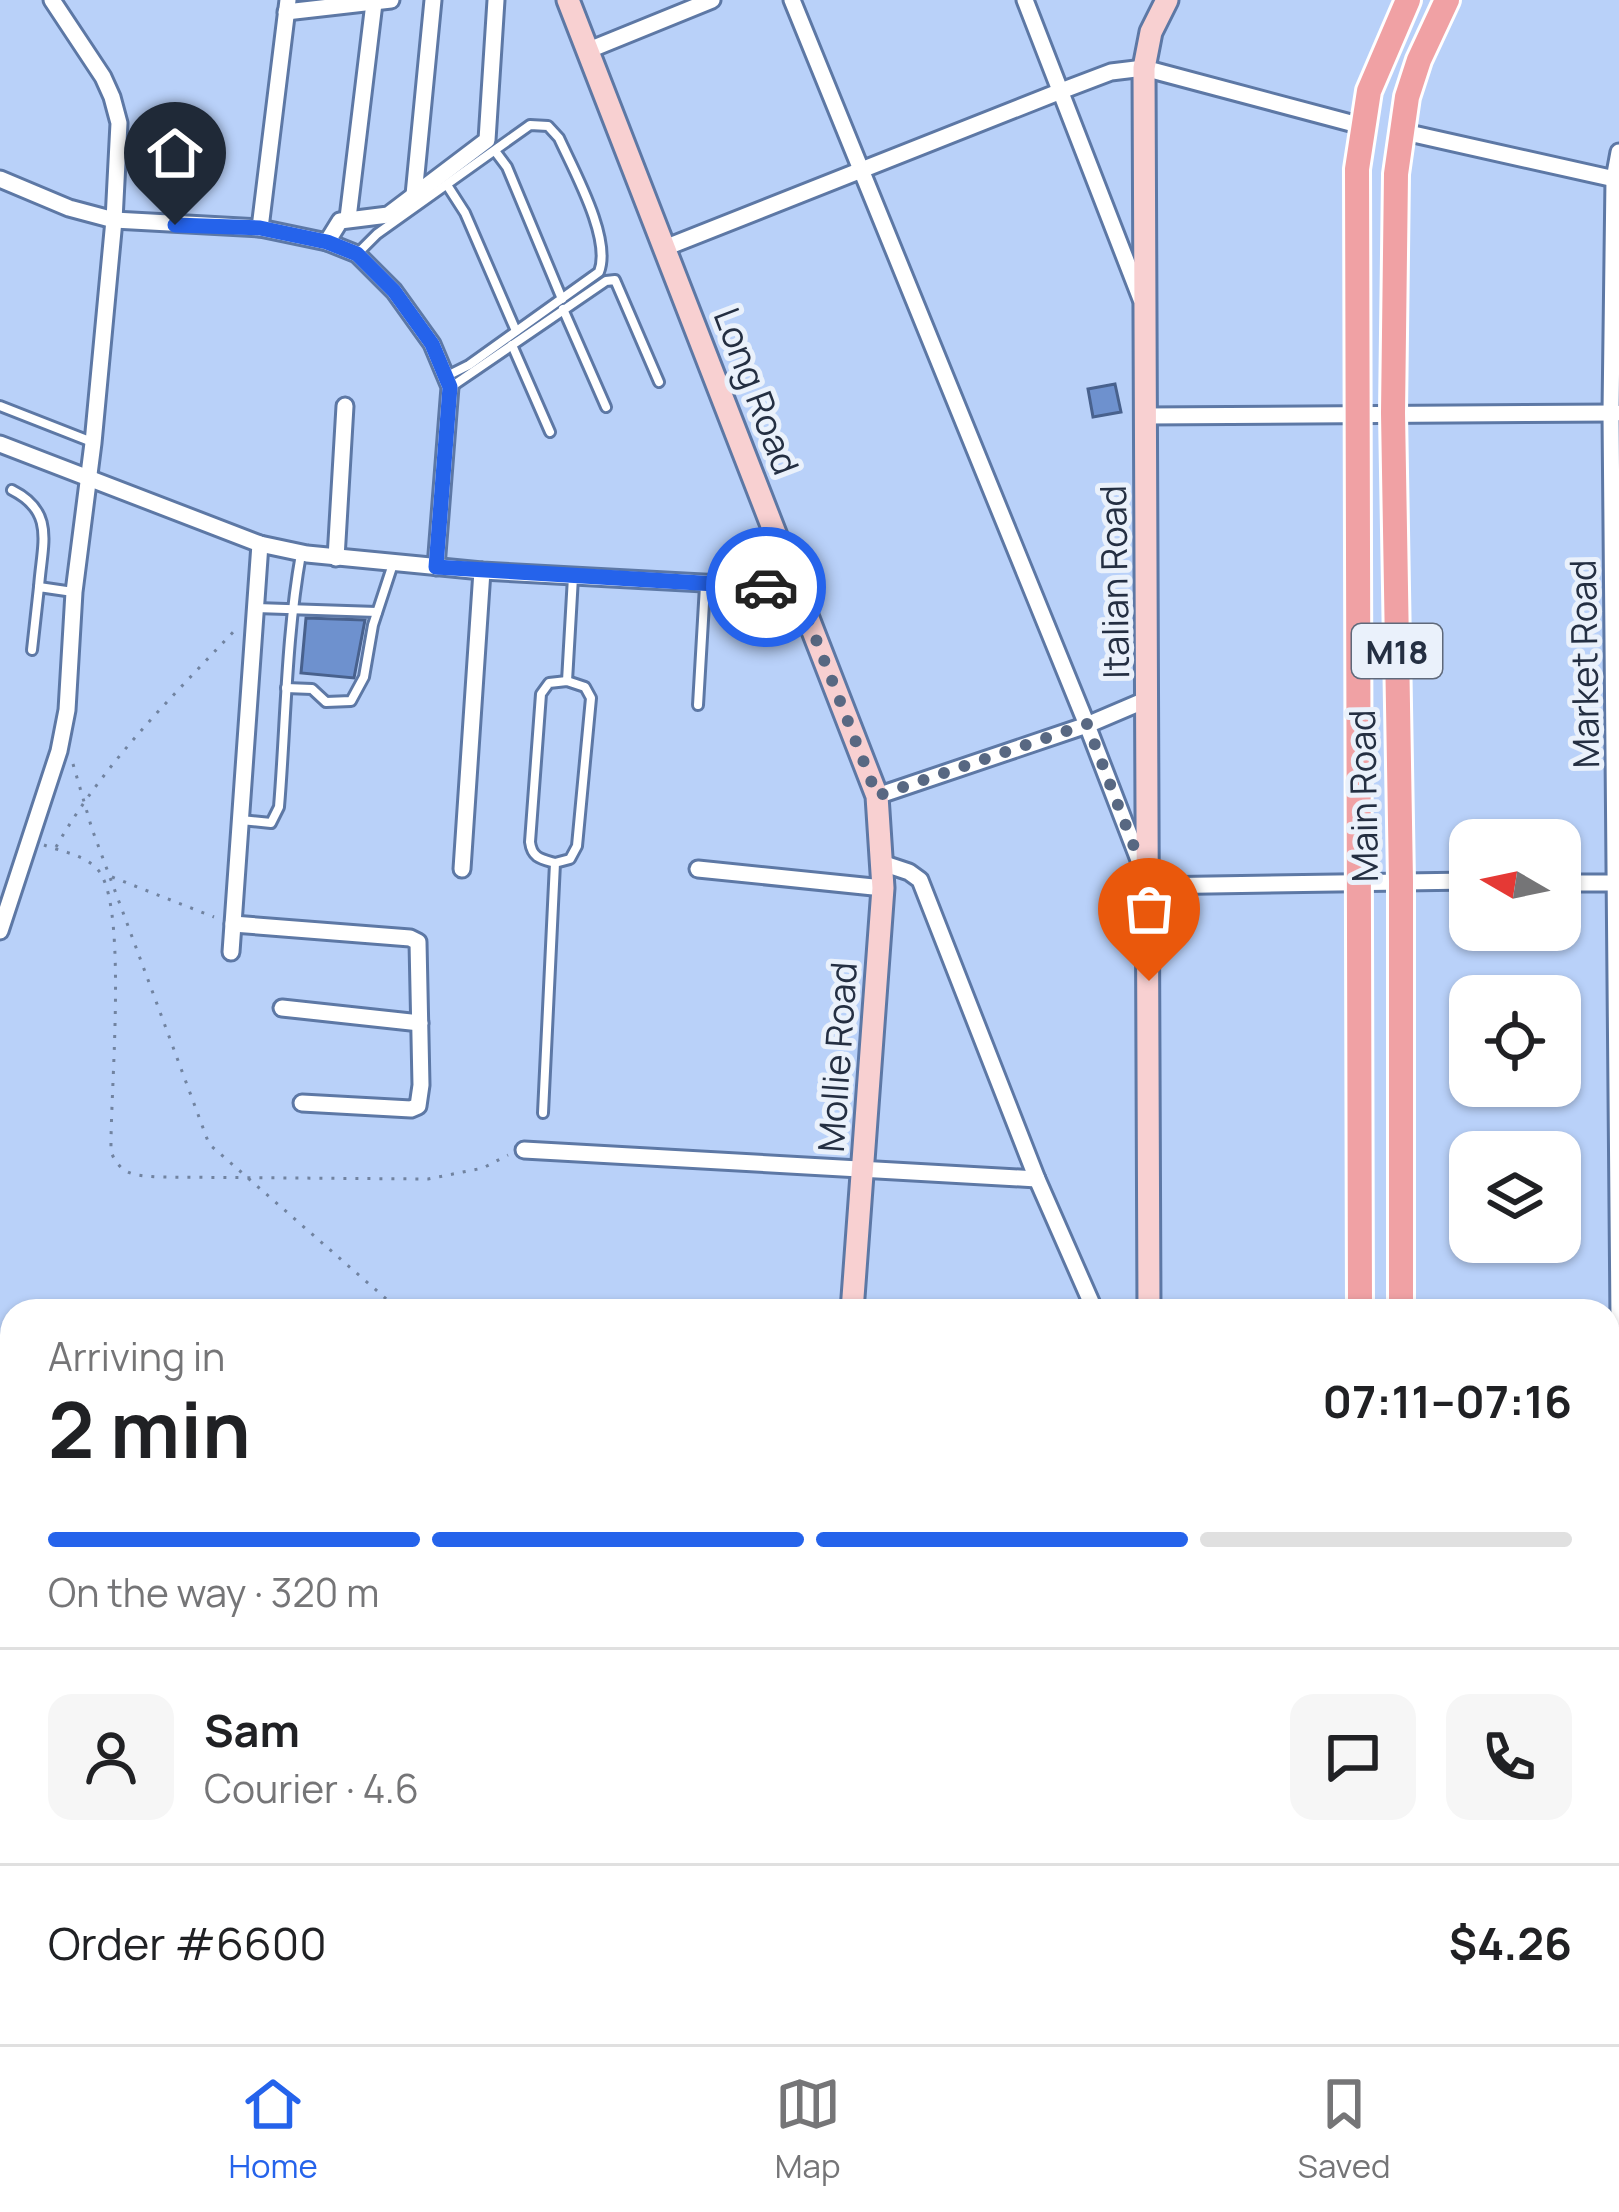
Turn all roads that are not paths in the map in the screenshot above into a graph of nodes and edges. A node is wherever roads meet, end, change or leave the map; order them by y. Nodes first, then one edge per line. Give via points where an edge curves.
1 (52, 0) edge
2 (433, 0) edge
3 (496, 0) edge
4 (568, 0) edge
5 (712, 0) edge
6 (792, 0) edge
7 (1025, 0) edge
8 (1167, 0) edge
9 (1408, 0) edge
10 (1447, 0) edge
11 (382, 1) edge
12 (287, 6) edge
13 (589, 50) junction
14 (1144, 68) junction
15 (1061, 91) junction
16 (1362, 126) junction
17 (1400, 131) junction
18 (495, 151) junction
19 (1619, 152) edge
20 (862, 171) junction
21 (0, 179) edge
22 (1616, 179) edge
23 (447, 185) junction
24 (415, 195) junction
25 (348, 218) junction
26 (114, 220) junction
27 (260, 228) junction
28 (327, 242) junction
29 (667, 247) junction
30 (357, 254) junction
31 (562, 304) junction
32 (1144, 308) junction
33 (516, 332) junction
34 (511, 345) junction
35 (448, 382) junction
36 (659, 382) dead end
37 (0, 406) edge
38 (346, 406) dead end
39 (606, 407) dead end
40 (1393, 413) junction
41 (1615, 413) edge
42 (1357, 414) junction
43 (1145, 416) junction
44 (550, 432) dead end
45 (93, 443) junction
46 (0, 444) edge
47 (87, 479) junction
48 (11, 490) dead end
49 (260, 544) junction
50 (301, 553) junction
51 (336, 558) junction
52 (393, 563) junction
53 (436, 567) junction
54 (482, 571) junction
55 (573, 577) junction
56 (39, 586) junction
57 (705, 586) junction
58 (796, 588) junction
59 (74, 592) junction
60 (293, 607) junction
61 (256, 608) junction
62 (377, 612) junction
63 (32, 650) dead end
64 (567, 681) junction
65 (286, 688) junction
66 (1148, 699) junction
67 (698, 705) dead end
68 (1087, 724) junction
69 (878, 802) junction
70 (240, 820) junction
71 (555, 863) junction
72 (882, 863) junction
73 (462, 869) dead end
74 (698, 869) dead end
75 (1401, 880) junction
76 (1357, 881) junction
77 (1449, 881) edge
78 (1581, 883) edge
79 (1618, 883) edge
80 (1149, 886) junction
81 (883, 888) junction
82 (232, 924) junction
83 (0, 931) edge
84 (231, 952) dead end
85 (282, 1008) dead end
86 (420, 1023) junction
87 (302, 1103) dead end
88 (543, 1113) dead end
89 (524, 1150) road end
90 (862, 1167) junction
91 (1037, 1179) junction
92 (853, 1299) edge
93 (1090, 1299) edge
94 (1149, 1299) edge
95 (1360, 1299) edge
96 (1402, 1299) edge
97 (1619, 1299) edge

1 - 26 street via 112,97 119,123
2 - 24 street
3 - 24 street via 489,136
4 - 13 main road, Long Road
5 - 13 street
6 - 20 street
7 - 15 street
8 - 14 main road, Italian Road
9 - 16 main road, Main Road / M18 via 1378,62
10 - 17 main road, Main Road / M18 via 1419,60
11 - 12 street
11 - 25 street
12 - 27 street
13 - 29 main road, Long Road
14 - 15 street
14 - 16 street
14 - 32 main road, Italian Road
15 - 20 street
15 - 32 street
16 - 42 main road, Main Road / M18
17 - 22 street
17 - 40 main road, Main Road / M18
18 - 23 lane
18 - 31 lane
18 - 31 lane via 539,123 559,139 575,173 602,242 602,265
19 - 22 street, Market Road
20 - 29 street
20 - 68 street
21 - 26 street
22 - 41 street, Market Road
23 - 30 lane
23 - 33 lane
24 - 25 street via 388,215
25 - 28 street
26 - 27 street
26 - 45 street
27 - 28 street
28 - 30 street
29 - 58 main road, Long Road
30 - 35 street via 432,344
31 - 33 lane
31 - 34 lane
31 - 36 lane via 615,280
31 - 39 lane
32 - 43 main road, Italian Road
33 - 35 lane
34 - 35 lane
34 - 44 lane
35 - 53 street
37 - 45 lane
38 - 51 street
40 - 41 street
40 - 42 street
40 - 75 main road, Main Road / M18
41 - 79 street, Market Road
42 - 43 street
42 - 76 main road, Main Road / M18
43 - 66 main road, Italian Road
45 - 47 street
46 - 47 street
47 - 49 street
47 - 59 street
48 - 56 lane via 40,512
49 - 50 street
49 - 61 street
50 - 51 street
50 - 60 lane
51 - 52 street
52 - 53 street
52 - 62 lane
53 - 54 street
54 - 55 street
54 - 73 street
55 - 57 street
55 - 64 lane
56 - 59 lane
56 - 63 lane
57 - 58 street
57 - 67 lane
58 - 69 main road, Long Road
59 - 83 street via 63,729
60 - 61 lane
60 - 62 lane
60 - 65 lane
61 - 70 street
62 - 65 lane via 351,701
64 - 71 lane via 591,698 577,846 570,859
64 - 71 lane via 549,683 541,694 530,842 538,858
65 - 70 lane via 276,817
66 - 68 street
66 - 80 main road, Italian Road
68 - 69 street
68 - 80 street
69 - 72 main road, Mollie Road
70 - 82 street
71 - 88 lane
72 - 81 main road, Mollie Road
72 - 91 street via 920,880
74 - 81 street
75 - 76 street
75 - 77 street
75 - 96 main road, Main Road / M18
76 - 80 street
76 - 95 main road, Main Road / M18
78 - 79 street
79 - 97 street, Market Road
80 - 94 main road, Italian Road
81 - 90 main road, Mollie Road
82 - 84 street
82 - 86 street via 417,940
85 - 86 street
86 - 87 street via 416,1108
89 - 90 street
90 - 91 street
90 - 92 main road, Mollie Road
91 - 93 street

